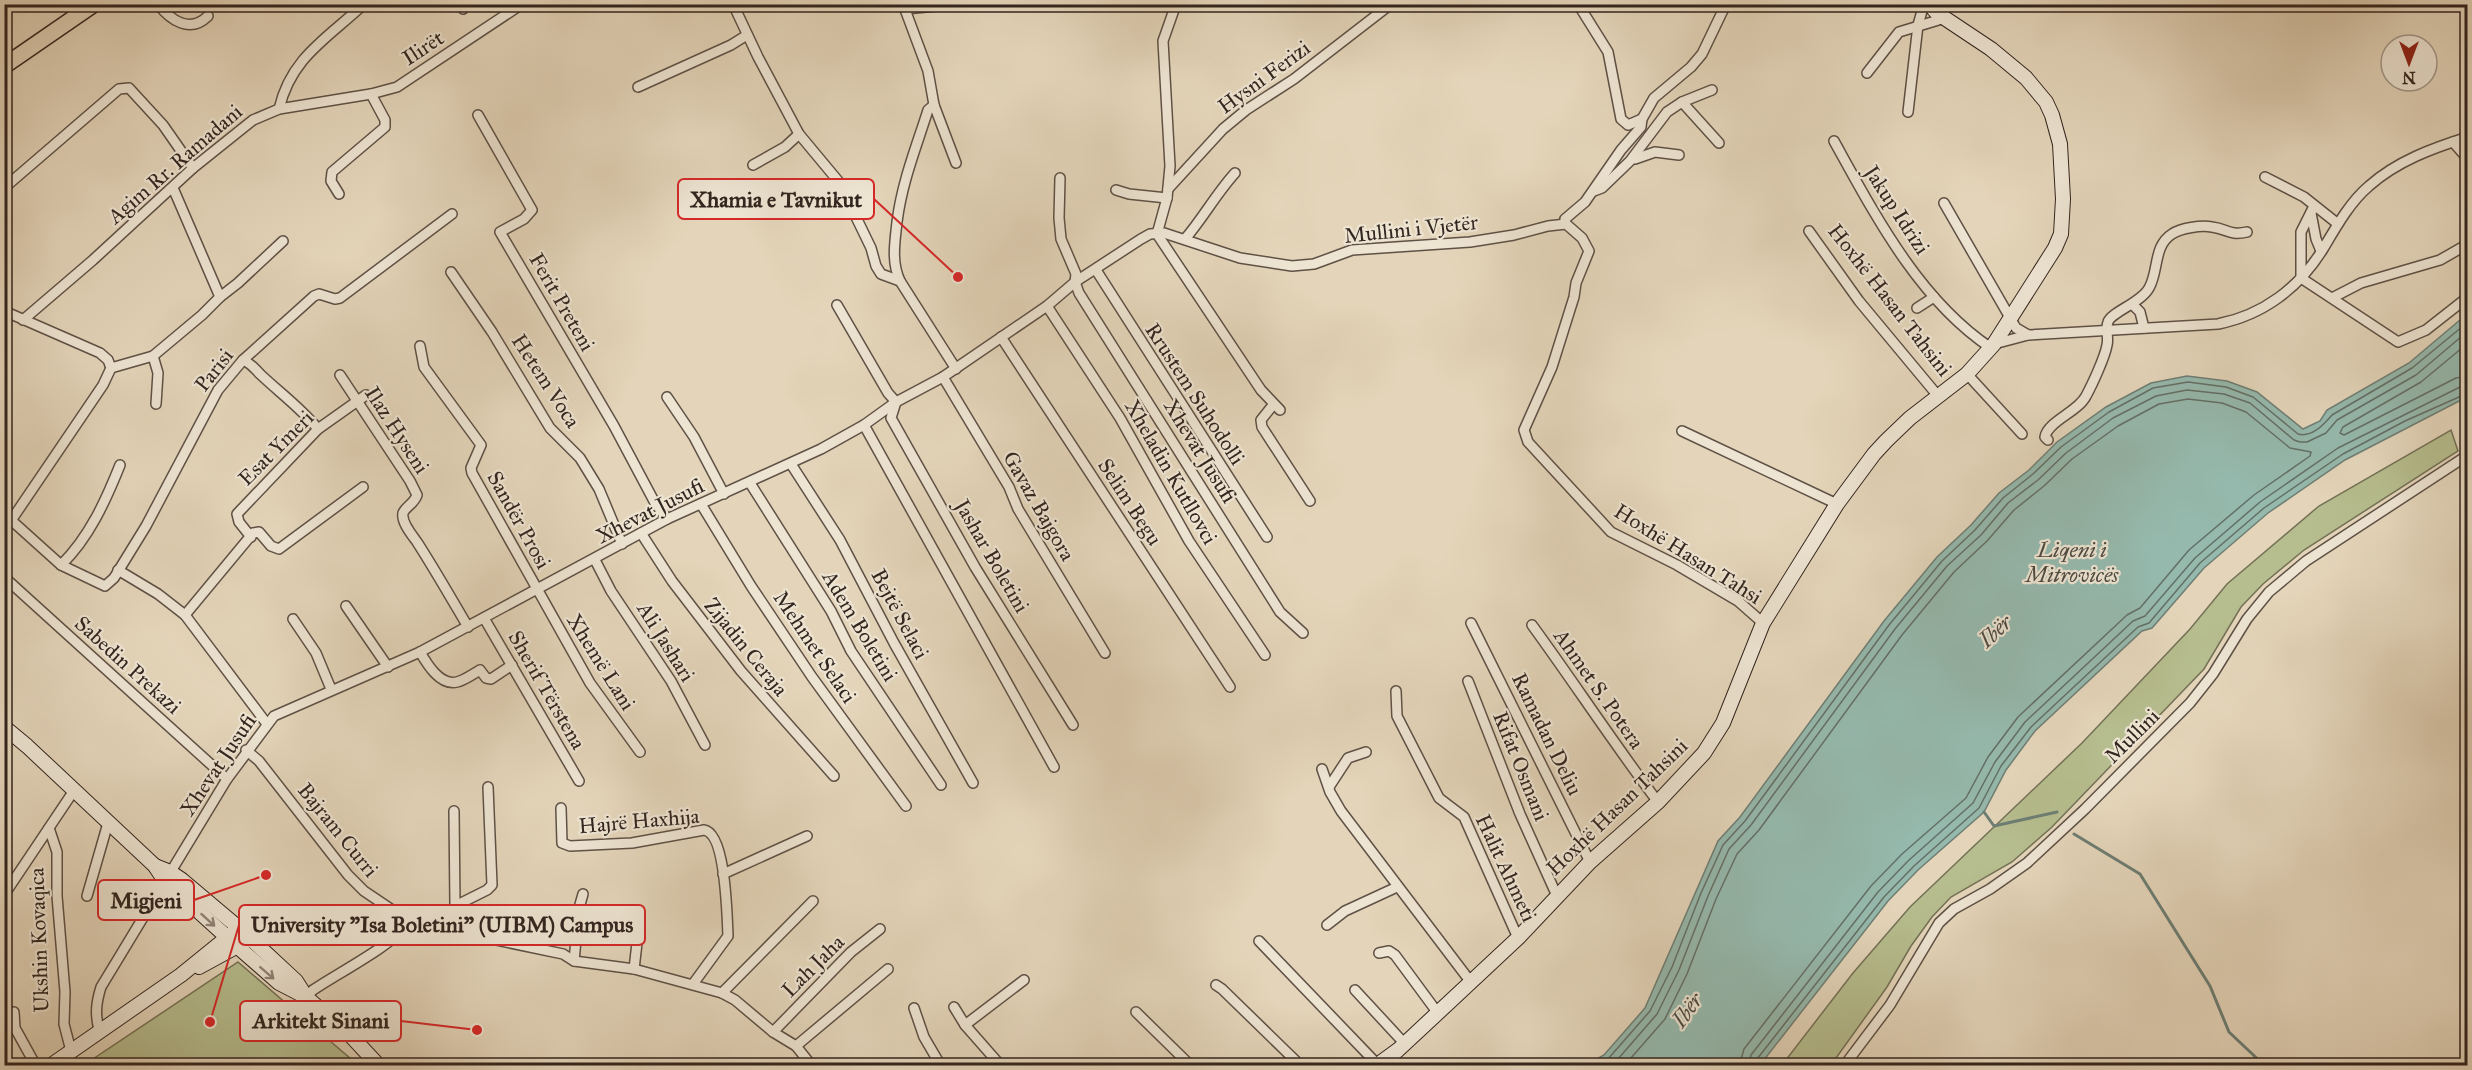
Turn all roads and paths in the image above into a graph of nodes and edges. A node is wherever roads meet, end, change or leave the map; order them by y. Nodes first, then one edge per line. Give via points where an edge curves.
1 (94, 4) edge
2 (158, 4) edge
3 (364, 4) edge
4 (522, 4) edge
5 (733, 4) edge
6 (958, 4) edge
7 (1176, 4) edge
8 (1391, 4) edge
9 (1578, 4) edge
10 (1726, 4) edge
11 (1924, 4) edge
12 (1929, 4) edge
13 (904, 7) edge
14 (208, 16) dead end
15 (1945, 18) junction
16 (1918, 25) junction
17 (747, 35) junction
18 (4, 66) edge
19 (1867, 73) dead end
20 (638, 87) dead end
21 (1712, 90) dead end
22 (371, 94) junction
23 (1682, 102) junction
24 (934, 105) junction
25 (279, 109) junction
26 (1908, 112) dead end
27 (478, 115) dead end
28 (1642, 119) junction
29 (799, 134) junction
30 (2468, 137) edge
31 (1833, 141) dead end
32 (2453, 142) junction
33 (1719, 143) dead end
34 (1679, 155) dead end
35 (2468, 159) edge
36 (1630, 161) junction
37 (956, 163) dead end
38 (753, 165) dead end
39 (193, 168) junction
40 (1235, 173) dead end
41 (2265, 177) dead end
42 (1060, 178) dead end
43 (4, 188) edge
44 (173, 188) junction
45 (1116, 190) dead end
46 (1592, 192) junction
47 (339, 194) dead end
48 (1168, 194) junction
49 (1944, 203) dead end
50 (2312, 210) junction
51 (452, 214) dead end
52 (1566, 224) junction
53 (2337, 224) junction
54 (1809, 231) dead end
55 (2247, 232) dead end
56 (1157, 234) junction
57 (1185, 239) junction
58 (283, 241) dead end
59 (2468, 244) edge
60 (2321, 251) junction
61 (1096, 270) junction
62 (451, 272) dead end
63 (2301, 278) junction
64 (900, 281) junction
65 (1075, 282) junction
66 (220, 297) junction
67 (1934, 297) junction
68 (2468, 297) edge
69 (2332, 298) junction
70 (837, 305) dead end
71 (2133, 305) junction
72 (1047, 306) junction
73 (1917, 308) dead end
74 (4, 311) edge
75 (2012, 319) junction
76 (23, 320) junction
77 (2144, 328) junction
78 (2107, 330) junction
79 (2028, 335) junction
80 (1001, 337) junction
81 (420, 346) dead end
82 (1993, 346) junction
83 (153, 356) junction
84 (243, 360) junction
85 (111, 368) junction
86 (956, 369) junction
87 (1967, 374) junction
88 (340, 375) dead end
89 (944, 377) junction
90 (366, 395) dead end
91 (1938, 396) junction
92 (667, 397) dead end
93 (357, 402) junction
94 (896, 402) junction
95 (156, 404) dead end
96 (864, 425) junction
97 (318, 429) junction
98 (1682, 431) dead end
99 (2022, 434) dead end
100 (2048, 440) dead end
101 (2468, 455) edge
102 (791, 464) junction
103 (120, 465) dead end
104 (750, 483) junction
105 (363, 487) dead end
106 (724, 494) junction
107 (1310, 501) dead end
108 (701, 504) junction
109 (1837, 504) junction
110 (667, 519) junction
111 (11, 520) junction
112 (4, 531) edge
113 (641, 532) junction
114 (251, 537) junction
115 (1267, 537) dead end
116 (622, 544) junction
117 (595, 560) junction
118 (61, 565) junction
119 (118, 570) junction
120 (4, 577) edge
121 (536, 588) junction
122 (346, 606) dead end
123 (185, 615) junction
124 (484, 618) junction
125 (294, 619) dead end
126 (1471, 622) dead end
127 (1763, 623) junction
128 (1532, 625) dead end
129 (468, 627) junction
130 (1303, 633) dead end
131 (420, 652) junction
132 (1105, 653) dead end
133 (1265, 655) dead end
134 (512, 665) junction
135 (388, 667) junction
136 (1468, 681) dead end
137 (1230, 687) dead end
138 (331, 689) junction
139 (1396, 691) dead end
140 (267, 724) junction
141 (1073, 725) dead end
142 (4, 727) edge
143 (705, 745) dead end
144 (246, 750) junction
145 (640, 752) dead end
146 (1366, 752) dead end
147 (1054, 767) dead end
148 (1322, 769) dead end
149 (834, 776) dead end
150 (227, 779) junction
151 (579, 781) dead end
152 (973, 783) dead end
153 (941, 785) dead end
154 (488, 787) dead end
155 (1329, 787) junction
156 (74, 792) junction
157 (1659, 802) junction
158 (906, 806) dead end
159 (561, 808) dead end
160 (454, 811) dead end
161 (108, 823) junction
162 (49, 828) junction
163 (807, 836) dead end
164 (1590, 862) junction
165 (723, 874) junction
166 (167, 876) junction
167 (1397, 887) junction
168 (584, 894) dead end
169 (4, 895) edge
170 (87, 896) dead end
171 (1557, 896) junction
172 (813, 901) dead end
173 (455, 906) junction
174 (640, 917) dead end
175 (410, 922) junction
176 (1327, 925) dead end
177 (442, 927) junction
178 (880, 929) dead end
179 (238, 938) junction
180 (1518, 938) junction
181 (1260, 941) dead end
182 (1379, 952) dead end
183 (574, 961) junction
184 (634, 969) junction
185 (888, 969) dead end
186 (1024, 980) dead end
187 (1470, 981) junction
188 (693, 984) junction
189 (1216, 985) dead end
190 (1354, 990) dead end
191 (722, 993) junction
192 (306, 997) junction
193 (954, 1007) dead end
194 (914, 1008) dead end
195 (14, 1012) dead end
196 (1136, 1012) dead end
197 (1437, 1012) junction
198 (965, 1025) junction
199 (99, 1030) junction
200 (773, 1032) junction
201 (1404, 1043) junction
202 (796, 1046) junction
203 (71, 1051) junction
204 (36, 1065) edge
205 (50, 1065) edge
206 (379, 1065) edge
207 (812, 1065) edge
208 (940, 1065) edge
209 (1001, 1065) edge
210 (1191, 1065) edge
211 (1301, 1065) edge
212 (1377, 1065) edge
213 (1844, 1065) edge

1 - 18 main road
2 - 14 street via 167,16 188,25
3 - 25 street via 306,55
4 - 22 street, Ilirët via 397,87
5 - 17 street
6 - 13 street
7 - 48 street, Hysni Ferizi via 1163,41
8 - 48 street, Hysni Ferizi via 1223,129
9 - 28 street via 1608,52 1621,119 1628,125
10 - 28 street via 1702,54 1654,98
11 - 16 street
12 - 15 street, Hoxhë Hasan Tahsini
13 - 24 street via 928,71
15 - 16 street
15 - 75 street, Hoxhë Hasan Tahsini via 2026,78 2046,102 2057,129 2064,199 2061,234
16 - 19 street via 1893,37
16 - 26 street
17 - 20 street
17 - 29 street
21 - 23 street
22 - 25 street, Ilirët
22 - 47 street via 385,127 332,172 331,182
23 - 33 street
23 - 36 street via 1661,119
24 - 37 street
24 - 64 street via 919,132 900,195 893,247
25 - 39 street, Agim Rr. Ramadani via 253,120
27 - 110 street, Ferit Preteni via 532,210 500,232
28 - 46 street via 1641,127
29 - 38 street
29 - 64 street via 839,182 881,274
30 - 32 street
31 - 67 street, Jakup Idrizi via 1872,210
32 - 35 street
32 - 53 street via 2413,158 2368,186
34 - 36 street via 1655,152
36 - 46 street via 1602,188
39 - 43 street via 163,125 129,88 119,89
39 - 44 street, Agim Rr. Ramadani
40 - 57 street
41 - 50 street via 2304,197
42 - 65 street, Xhevat Jusufi via 1061,239 1076,274
44 - 66 street
44 - 76 street, Agim Rr. Ramadani
45 - 48 street
46 - 52 street via 1565,219
48 - 56 street, Hysni Ferizi
49 - 75 street
50 - 53 street
50 - 60 street
50 - 63 street via 2301,232
51 - 84 street, Parisi via 340,298 314,296
52 - 57 street, Mullini i Vjetër via 1470,242 1352,250 1314,264 1292,266 1240,258
52 - 127 street, Hoxhë Hasan Tahsi via 1582,238 1589,251 1578,275 1558,350 1526,422 1525,436 1611,532 1677,565 1737,601
53 - 60 street
54 - 91 street, Hoxhë Hasan Tahsini via 1859,301
55 - 71 street via 2232,234 2203,227 2174,233 2163,242 2150,287
56 - 57 street, Mullini i Vjetër
56 - 61 street, Xhevat Jusufi via 1142,239
56 - 107 street via 1276,407 1261,420 1262,427
58 - 66 street
59 - 69 street via 2439,260 2361,283
60 - 63 street
61 - 65 street, Xhevat Jusufi
61 - 115 street, Rrustem Suhodolli
62 - 116 street, Hetem Voca via 550,428 580,458 599,489
63 - 69 street
63 - 77 street via 2280,297 2237,320
64 - 86 street
65 - 72 street, Xhevat Jusufi
65 - 130 street, Xhevat Jusufi via 1280,612
66 - 83 street
67 - 73 street
67 - 82 street, Jakup Idrizi via 1962,327
68 - 69 street via 2426,330 2398,342
70 - 94 street
71 - 77 street via 2140,312
71 - 78 street via 2110,318
72 - 80 street, Xhevat Jusufi
72 - 133 street, Xheladin Kutllovci via 1120,418 1189,541
74 - 76 street
75 - 79 street via 2018,330
75 - 82 street, Hoxhë Hasan Tahsini
76 - 85 street via 100,353
77 - 78 street
78 - 79 street
78 - 100 street via 2106,351 2087,394 2074,410 2047,430 2044,437
79 - 82 street
80 - 86 street, Xhevat Jusufi
80 - 137 street, Selim Begu
81 - 121 street, Sandër Prosi via 424,367 481,445 472,473
82 - 87 street, Hoxhë Hasan Tahsini
83 - 85 street
83 - 95 street via 158,373
84 - 97 street via 254,364
84 - 119 street, Parisi via 208,406 146,526
85 - 111 street
86 - 89 street, Xhevat Jusufi
87 - 91 street, Hoxhë Hasan Tahsini
87 - 99 street
88 - 93 street, Ilaz Hyseni
89 - 94 street, Xhevat Jusufi
89 - 132 street, Gavaz Bajgora
90 - 93 street, Esat Ymeri
91 - 109 street, Hoxhë Hasan Tahsini via 1886,441
92 - 106 street via 694,437
93 - 97 street, Esat Ymeri
93 - 129 street, Ilaz Hyseni via 417,495 415,503 404,512 407,527
94 - 96 street, Xhevat Jusufi
94 - 141 street, Jashar Boletini via 891,418 975,567
96 - 102 street, Xhevat Jusufi
96 - 147 street
97 - 114 street, Esat Ymeri via 237,513
98 - 109 street
101 - 213 street, Mullini via 2306,561 2269,592 2190,703 2085,809 2027,863 1954,909 1939,923 1890,1005
102 - 104 street, Xhevat Jusufi
102 - 152 street, Bejtë Selaci via 840,540
103 - 118 street via 104,504
104 - 106 street, Xhevat Jusufi
104 - 153 street, Adem Boletini via 831,611 851,651
105 - 114 street via 279,549 259,532
106 - 108 street, Xhevat Jusufi
108 - 110 street, Xhevat Jusufi
108 - 158 street, Mehmet Selaci via 812,677
109 - 127 street, Hoxhë Hasan Tahsini
110 - 113 street, Xhevat Jusufi
111 - 112 street
111 - 118 street, Parisi
113 - 116 street, Xhevat Jusufi
113 - 149 street, Zijadin Ceraja via 672,581 741,671
114 - 123 street
116 - 117 street, Xhevat Jusufi
117 - 121 street, Xhevat Jusufi
117 - 143 street, Ali Jashari via 671,681
118 - 119 street, Parisi via 105,586
119 - 123 street
120 - 150 street, Sabedin Prekazi
121 - 124 street, Xhevat Jusufi
121 - 145 street, Xhemë Lani via 590,683
122 - 135 street
123 - 140 street
124 - 129 street, Xhevat Jusufi
124 - 134 street, Sherif Tërstena
125 - 138 street via 316,653
126 - 164 street, Ramadan Deliu
127 - 157 street, Hoxhë Hasan Tahsini via 1723,723 1704,753
128 - 157 street, Ahmet S. Potera
129 - 131 street, Xhevat Jusufi
131 - 134 street via 439,677 457,682 480,670 491,679
131 - 135 street, Xhevat Jusufi
134 - 151 street, Sherif Tërstena
135 - 138 street, Xhevat Jusufi
136 - 171 street, Rifat Osmani
138 - 140 street, Xhevat Jusufi via 274,716
139 - 180 street, Halit Ahmeti via 1397,716 1439,798 1464,817
140 - 144 street, Xhevat Jusufi
142 - 156 street
144 - 150 street, Xhevat Jusufi
144 - 175 street, Bajram Curri via 259,761 348,875 364,891
146 - 155 street via 1348,758
148 - 155 street
150 - 166 street, Xhevat Jusufi
154 - 173 street via 492,885
155 - 167 street via 1341,811
156 - 161 street
156 - 162 street
157 - 164 street, Hoxhë Hasan Tahsini
159 - 165 street, Hajrë Haxhija via 562,843 578,847 709,831 717,841
160 - 173 street
161 - 166 street
161 - 170 street
162 - 169 street
162 - 203 street, Ukshin Kovaqica via 57,852 65,992 63,1024
163 - 165 street
164 - 171 street, Hoxhë Hasan Tahsini
165 - 188 street, Hajrë Haxhija via 728,936
166 - 179 street
166 - 199 street, Xhevat Jusufi via 101,987 96,1002
167 - 176 street via 1345,911
167 - 187 street
168 - 183 street
171 - 180 street, Hoxhë Hasan Tahsini
172 - 191 street
173 - 177 street
174 - 184 street
175 - 177 street, Bajram Curri
175 - 192 street via 397,936
177 - 183 street, Bajram Curri via 563,954
178 - 200 street, Lah Jaha via 851,952
179 - 192 street via 296,981
179 - 199 street
180 - 187 street, Hoxhë Hasan Tahsini
181 - 212 street
182 - 197 street via 1395,955
183 - 184 street, Bajram Curri
184 - 188 street, Bajram Curri
185 - 202 street
186 - 198 street
187 - 197 street, Hoxhë Hasan Tahsini
188 - 191 street, Bajram Curri
189 - 211 street
190 - 201 street
191 - 200 street, Bajram Curri
192 - 206 street
193 - 198 street
194 - 208 street
195 - 204 street, Ukshin Kovaqica via 15,1028
196 - 210 street
197 - 201 street, Hoxhë Hasan Tahsini
198 - 209 street
199 - 203 street
200 - 202 street, Bajram Curri
201 - 212 street, Hoxhë Hasan Tahsini
202 - 207 street, Bajram Curri
203 - 205 street

